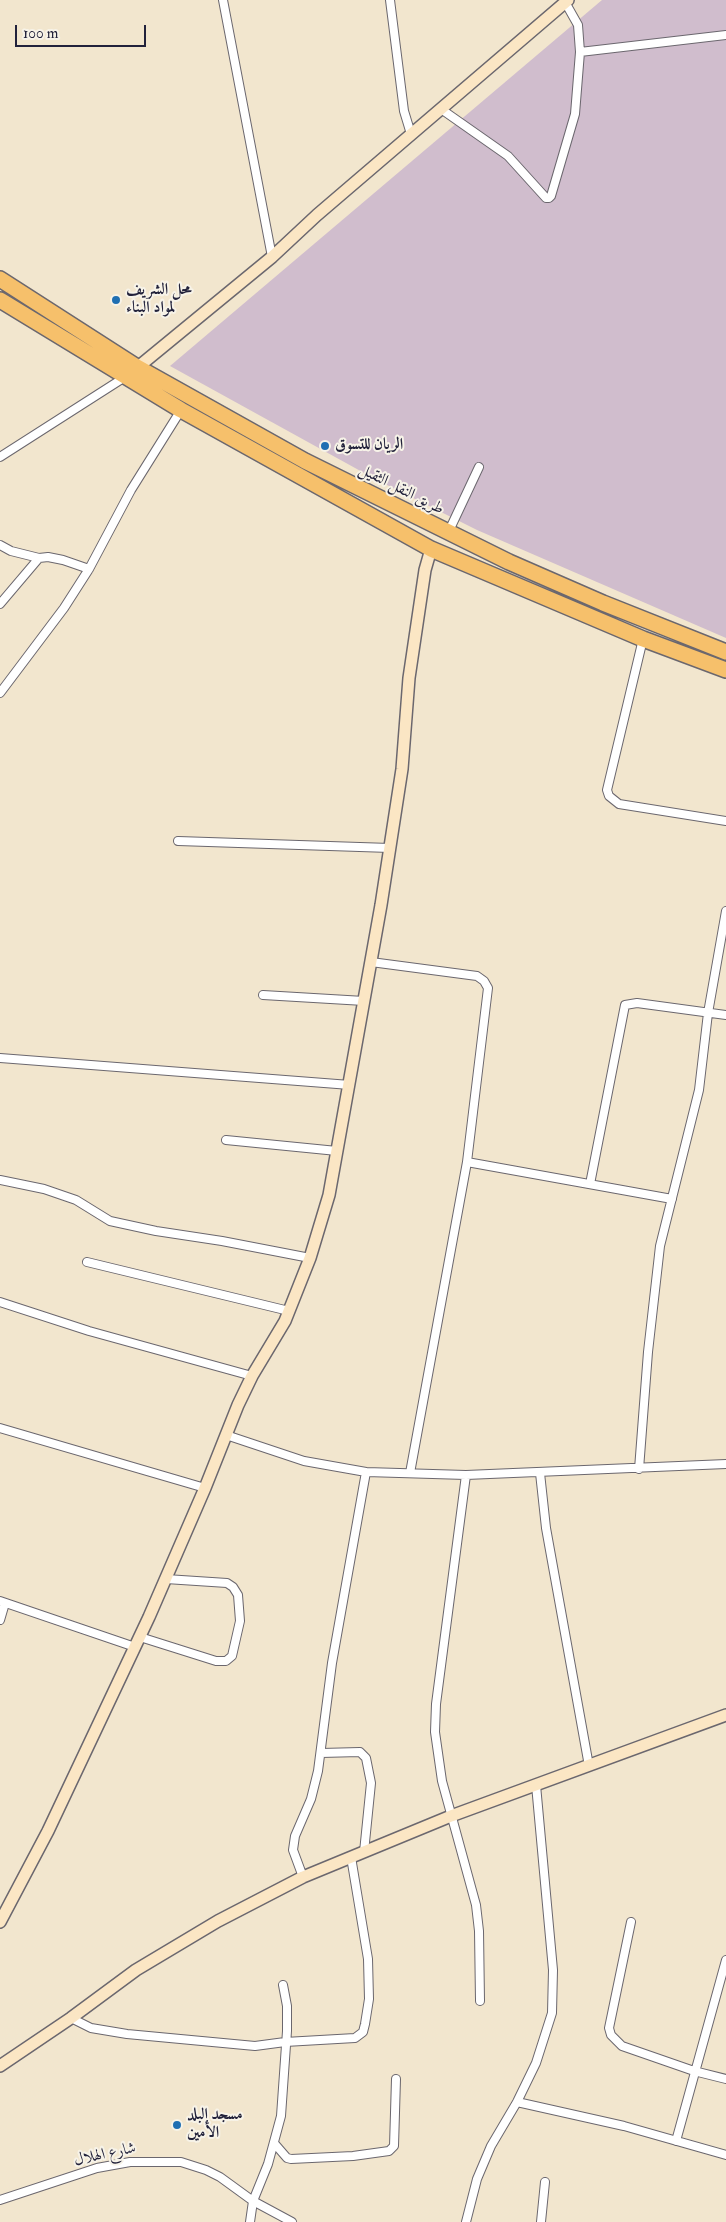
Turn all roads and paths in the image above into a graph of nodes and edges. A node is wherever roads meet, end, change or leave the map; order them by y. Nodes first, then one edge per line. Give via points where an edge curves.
1 (223, 0) edge
2 (390, 0) edge
3 (567, 1) edge
4 (726, 35) edge
5 (580, 52) junction
6 (441, 109) junction
7 (412, 134) junction
8 (272, 257) junction
9 (0, 279) edge
10 (3, 303) edge
11 (137, 367) junction
12 (125, 377) junction
13 (181, 410) junction
14 (0, 457) edge
15 (479, 467) dead end
16 (448, 533) junction
17 (0, 545) edge
18 (430, 549) junction
19 (39, 558) junction
20 (89, 569) junction
21 (0, 604) edge
22 (643, 639) junction
23 (726, 652) edge
24 (726, 670) edge
25 (0, 693) edge
26 (726, 821) edge
27 (178, 841) dead end
28 (390, 848) junction
29 (726, 911) edge
30 (371, 962) junction
31 (263, 995) dead end
32 (364, 1001) junction
33 (708, 1013) junction
34 (726, 1015) edge
35 (0, 1058) edge
36 (350, 1085) junction
37 (226, 1140) dead end
38 (338, 1151) junction
39 (467, 1162) junction
40 (0, 1180) edge
41 (590, 1184) junction
42 (672, 1199) junction
43 (310, 1258) junction
44 (88, 1262) dead end
45 (0, 1302) edge
46 (289, 1311) junction
47 (252, 1376) junction
48 (0, 1428) edge
49 (226, 1435) junction
50 (726, 1464) edge
51 (639, 1469) junction
52 (366, 1472) junction
53 (410, 1473) junction
54 (540, 1473) junction
55 (466, 1475) junction
56 (205, 1488) junction
57 (166, 1579) junction
58 (3, 1602) edge
59 (0, 1620) edge
60 (137, 1642) junction
61 (726, 1715) edge
62 (321, 1753) junction
63 (589, 1766) junction
64 (536, 1785) junction
65 (451, 1816) junction
66 (364, 1852) junction
67 (350, 1857) junction
68 (303, 1877) junction
69 (0, 1920) edge
70 (631, 1922) dead end
71 (726, 1960) edge
72 (283, 1985) dead end
73 (480, 2001) dead end
74 (71, 2018) junction
75 (285, 2042) junction
76 (0, 2066) edge
77 (694, 2071) junction
78 (396, 2079) dead end
79 (726, 2080) edge
80 (517, 2102) junction
81 (676, 2141) junction
82 (274, 2143) junction
83 (726, 2155) edge
84 (545, 2182) dead end
85 (0, 2200) edge
86 (253, 2201) junction
87 (250, 2222) edge
88 (292, 2222) edge
89 (466, 2222) edge
90 (541, 2222) edge

1 - 8 street
2 - 7 street via 404,111
3 - 5 street via 578,25
3 - 6 street
4 - 5 street
5 - 6 street via 575,114 549,198 508,156
6 - 7 street
7 - 8 street
8 - 11 street
9 - 11 highway, طريق النقل الثقيل
10 - 12 highway
11 - 12 street
11 - 16 highway, طريق النقل الثقيل via 305,461
12 - 13 highway
12 - 14 street
13 - 18 highway
13 - 20 street via 131,490
15 - 16 street
16 - 23 highway, طريق النقل الثقيل via 603,603
17 - 19 street
18 - 22 highway
18 - 28 street via 424,570 409,678 402,769
19 - 20 street via 63,560
19 - 21 street
20 - 25 street
22 - 24 highway
22 - 26 street via 606,790 619,804
27 - 28 street
28 - 30 street
29 - 33 street
30 - 32 street
30 - 39 street via 477,976 488,988
31 - 32 street
32 - 36 street
33 - 34 street
33 - 41 street via 637,1003 628,1003 624,1007
33 - 42 street via 699,1090
35 - 36 street
36 - 38 street
37 - 38 street
38 - 43 street
39 - 41 street
39 - 53 street
40 - 43 street via 76,1200 110,1221
41 - 42 street
42 - 51 street via 660,1246 654,1294
43 - 46 street
44 - 46 street
45 - 47 street via 89,1331
46 - 47 street
47 - 49 street
48 - 56 street
49 - 52 street via 304,1461
49 - 56 street
50 - 51 street
51 - 54 street
52 - 53 street
52 - 62 street via 332,1663
53 - 55 street
54 - 55 street
54 - 63 street via 546,1528
55 - 65 street via 436,1704 437,1753
56 - 57 street
57 - 60 street
57 - 60 street via 227,1583 233,1587 238,1595 240,1621 232,1656 226,1661 216,1662
58 - 59 street
58 - 60 street
60 - 69 street via 48,1831
61 - 63 street
62 - 66 street via 360,1752 366,1758 371,1783
62 - 68 street via 311,1799 295,1836 293,1850
63 - 64 street
64 - 65 street
64 - 80 street via 553,1970 552,2013 536,2063
65 - 66 street
65 - 73 street via 476,1905
66 - 67 street
67 - 68 street
67 - 75 street via 368,1959 366,2024 363,2032 355,2038
68 - 74 street via 218,1920 152,1960
70 - 77 street via 609,2028 611,2036 622,2046
71 - 77 street
72 - 75 street via 287,2006
74 - 75 street via 91,2028 127,2034 255,2046
74 - 76 street
75 - 82 street via 281,2116
77 - 79 street
77 - 81 street
78 - 82 street via 394,2146 389,2151 291,2160
80 - 81 street
80 - 89 street via 491,2146 477,2179
81 - 83 street
82 - 86 street
84 - 90 street
85 - 86 street, شارع الهلال via 97,2168 156,2160 181,2162 206,2170
86 - 87 street
86 - 88 street, شارع الهلال

